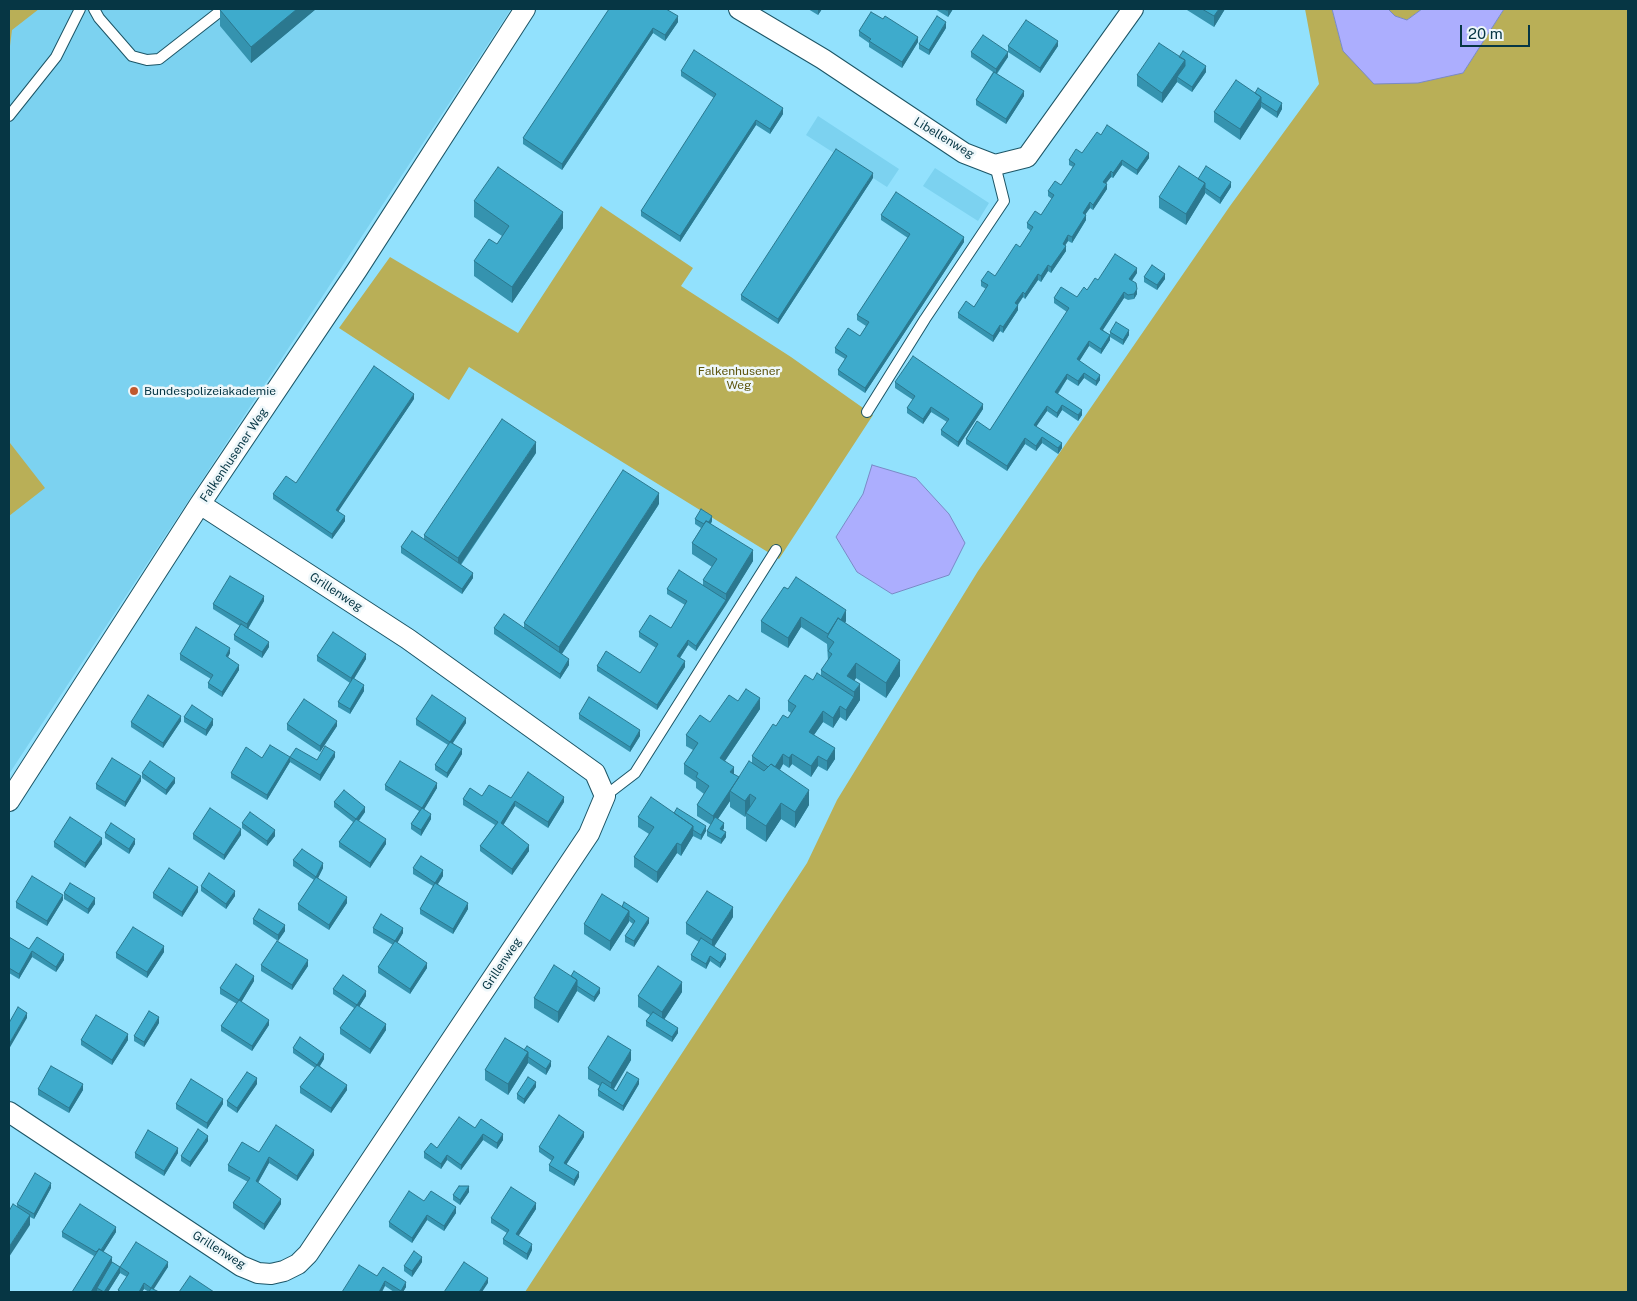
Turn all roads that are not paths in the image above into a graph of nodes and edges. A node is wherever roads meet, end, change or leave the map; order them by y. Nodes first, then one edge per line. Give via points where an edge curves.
1 (80, 9) edge
2 (94, 9) edge
3 (223, 9) edge
4 (525, 9) edge
5 (739, 9) edge
6 (1133, 9) edge
7 (9, 116) edge
8 (995, 165) junction
9 (867, 412) dead end
10 (200, 504) junction
11 (776, 550) dead end
12 (605, 796) junction
13 (9, 801) edge
14 (9, 1112) edge

1 - 7 lane via 56,58
2 - 3 lane via 132,56 147,60 159,59
4 - 10 street, Falkenhusener Weg via 358,270
5 - 8 street, Libellenweg via 823,59 964,153
6 - 8 street via 1027,157
8 - 9 lane via 1004,201
10 - 12 street, Grillenweg via 408,639 595,773
10 - 13 street, Falkenhusener Weg
11 - 12 lane via 635,773
12 - 14 street, Grillenweg via 588,834 308,1254 298,1264 271,1274 241,1266

